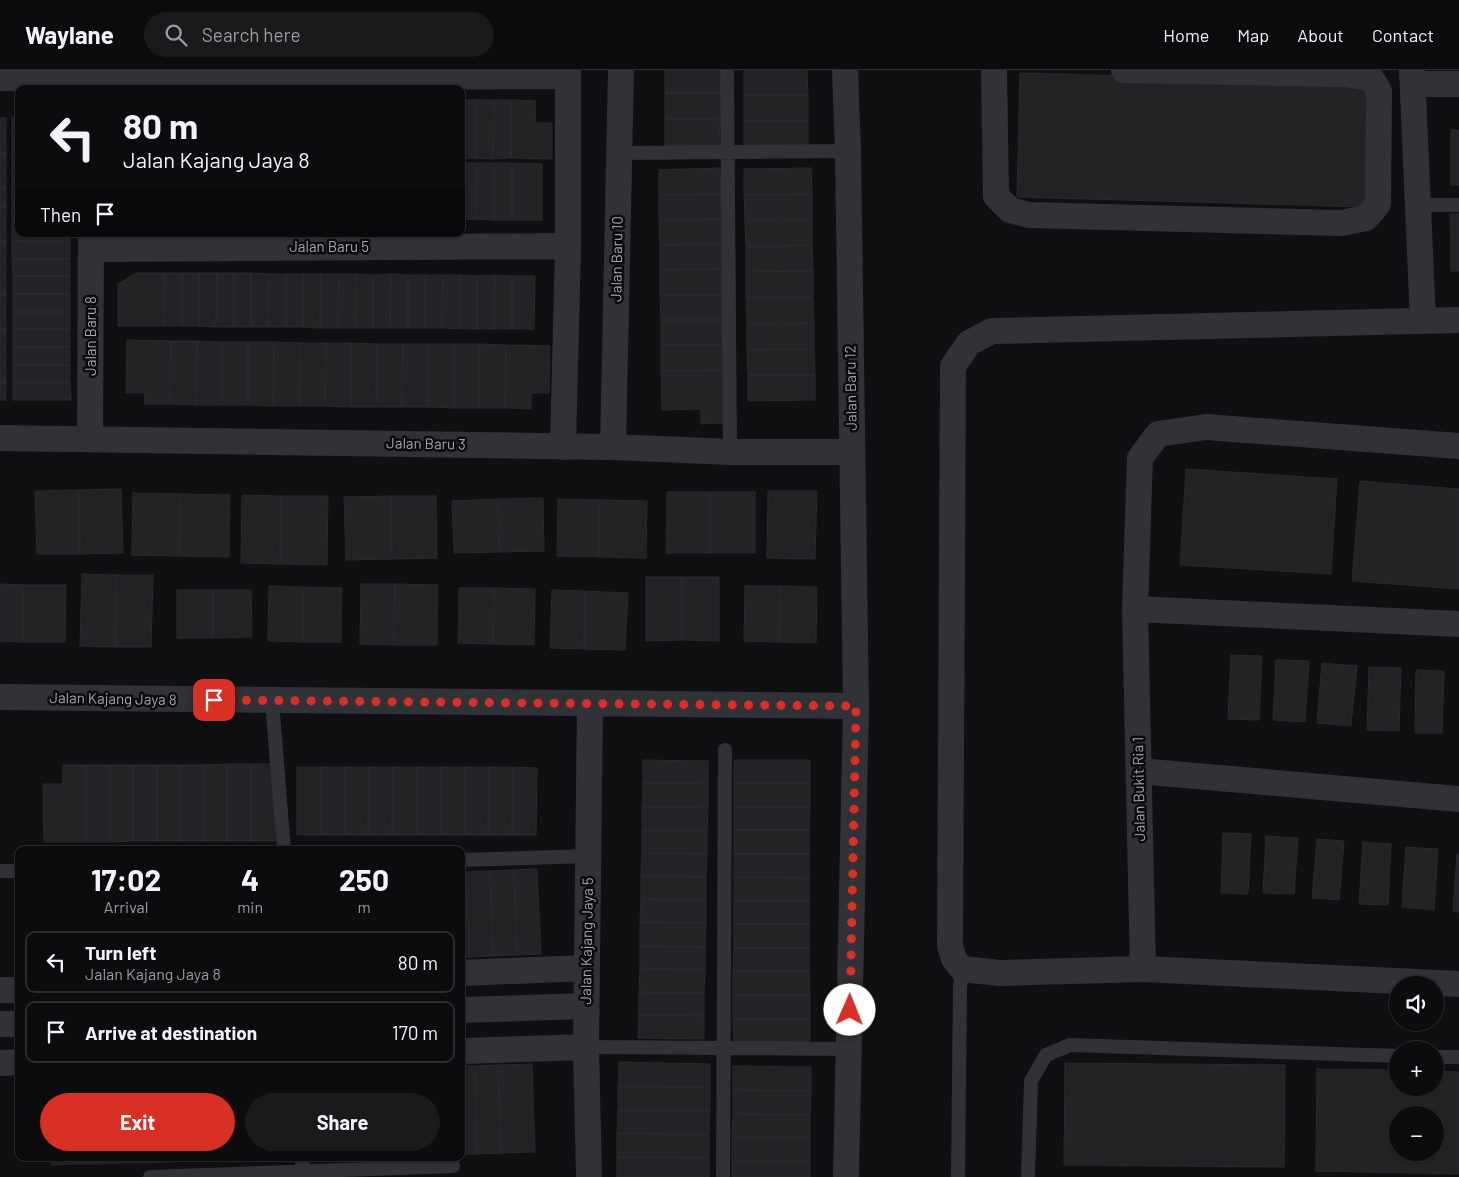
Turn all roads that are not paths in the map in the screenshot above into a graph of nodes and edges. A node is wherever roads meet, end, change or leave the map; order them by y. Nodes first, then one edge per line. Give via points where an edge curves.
1 (621, 70) edge
2 (727, 70) edge
3 (845, 70) edge
4 (994, 70) edge
5 (1124, 70) edge
6 (568, 73) edge
7 (1412, 77) edge
8 (0, 78) edge
9 (93, 83) edge
10 (1459, 84) edge
11 (848, 151) junction
12 (619, 153) junction
13 (728, 153) junction
14 (1418, 205) junction
15 (1459, 205) edge
16 (91, 241) edge
17 (568, 246) junction
18 (1423, 320) junction
19 (1459, 320) edge
20 (0, 438) edge
21 (90, 439) junction
22 (1459, 446) edge
23 (563, 447) junction
24 (613, 448) junction
25 (730, 452) junction
26 (852, 452) junction
27 (1135, 609) junction
28 (1459, 624) edge
29 (0, 697) edge
30 (272, 701) junction
31 (590, 704) junction
32 (856, 706) junction
33 (725, 750) dead end
34 (1138, 771) junction
35 (1459, 799) edge
36 (284, 846) edge
37 (588, 856) junction
38 (465, 860) edge
39 (0, 871) edge
40 (15, 871) edge
41 (587, 968) junction
42 (962, 969) junction
43 (1143, 969) junction
44 (465, 973) edge
45 (1459, 984) edge
46 (0, 990) edge
47 (15, 990) edge
48 (586, 1006) junction
49 (465, 1010) edge
50 (0, 1024) edge
51 (15, 1024) edge
52 (586, 1047) junction
53 (724, 1048) junction
54 (849, 1049) junction
55 (465, 1051) edge
56 (1389, 1056) edge
57 (1444, 1057) edge
58 (1459, 1057) edge
59 (15, 1062) edge
60 (0, 1063) edge
61 (302, 1161) edge
62 (453, 1166) dead end
63 (303, 1174) edge
64 (150, 1177) edge
65 (588, 1177) edge
66 (724, 1177) edge
67 (846, 1177) edge
68 (958, 1177) edge
69 (1028, 1177) edge

1 - 12 street, Jalan Baru 10
2 - 13 lane
3 - 11 street, Jalan Baru 12
4 - 5 street via 996,196 1010,210 1029,215 1342,223 1366,218 1378,204 1379,91 1371,78 1345,74
6 - 9 street
6 - 17 street
7 - 10 street
7 - 14 street
8 - 9 street
11 - 13 lane
11 - 26 street, Jalan Baru 12
12 - 13 lane
12 - 24 street, Jalan Baru 10
13 - 25 lane
14 - 15 lane
14 - 18 street
16 - 17 street, Jalan Baru 5
16 - 21 street, Jalan Baru 8
17 - 23 street
18 - 19 street
18 - 42 street via 992,331 969,343 953,366 950,946
20 - 21 street, Jalan Baru 3
21 - 23 street, Jalan Baru 3
22 - 27 street, Jalan Bukit Ria 1 via 1206,427 1158,434 1140,458
23 - 24 street, Jalan Baru 3
24 - 25 street, Jalan Baru 3
25 - 26 street, Jalan Baru 3
26 - 32 street, Jalan Baru 12
27 - 28 street
27 - 34 street, Jalan Bukit Ria 1
29 - 30 street, Jalan Kajang Jaya 8
30 - 31 street, Jalan Kajang Jaya 8
30 - 36 lane
31 - 32 street, Jalan Kajang Jaya 8
31 - 37 street, Jalan Kajang Jaya 5
32 - 54 street, Jalan Baru 12
33 - 53 lane
34 - 35 street
34 - 43 street, Jalan Bukit Ria 1
37 - 38 lane
37 - 41 street, Jalan Kajang Jaya 5
39 - 40 lane
41 - 44 street
41 - 48 street, Jalan Kajang Jaya 5
42 - 43 street via 1000,974
42 - 68 lane
43 - 45 street
46 - 47 street
48 - 49 street
48 - 52 street, Jalan Kajang Jaya 5
50 - 51 street
52 - 53 lane
52 - 55 street
52 - 65 street, Jalan Kajang Jaya 5
53 - 54 lane
53 - 66 lane
54 - 67 street, Jalan Baru 12
56 - 69 lane via 1070,1045 1046,1055 1031,1081
57 - 58 lane
59 - 60 street
61 - 63 lane
62 - 63 lane
63 - 64 lane

